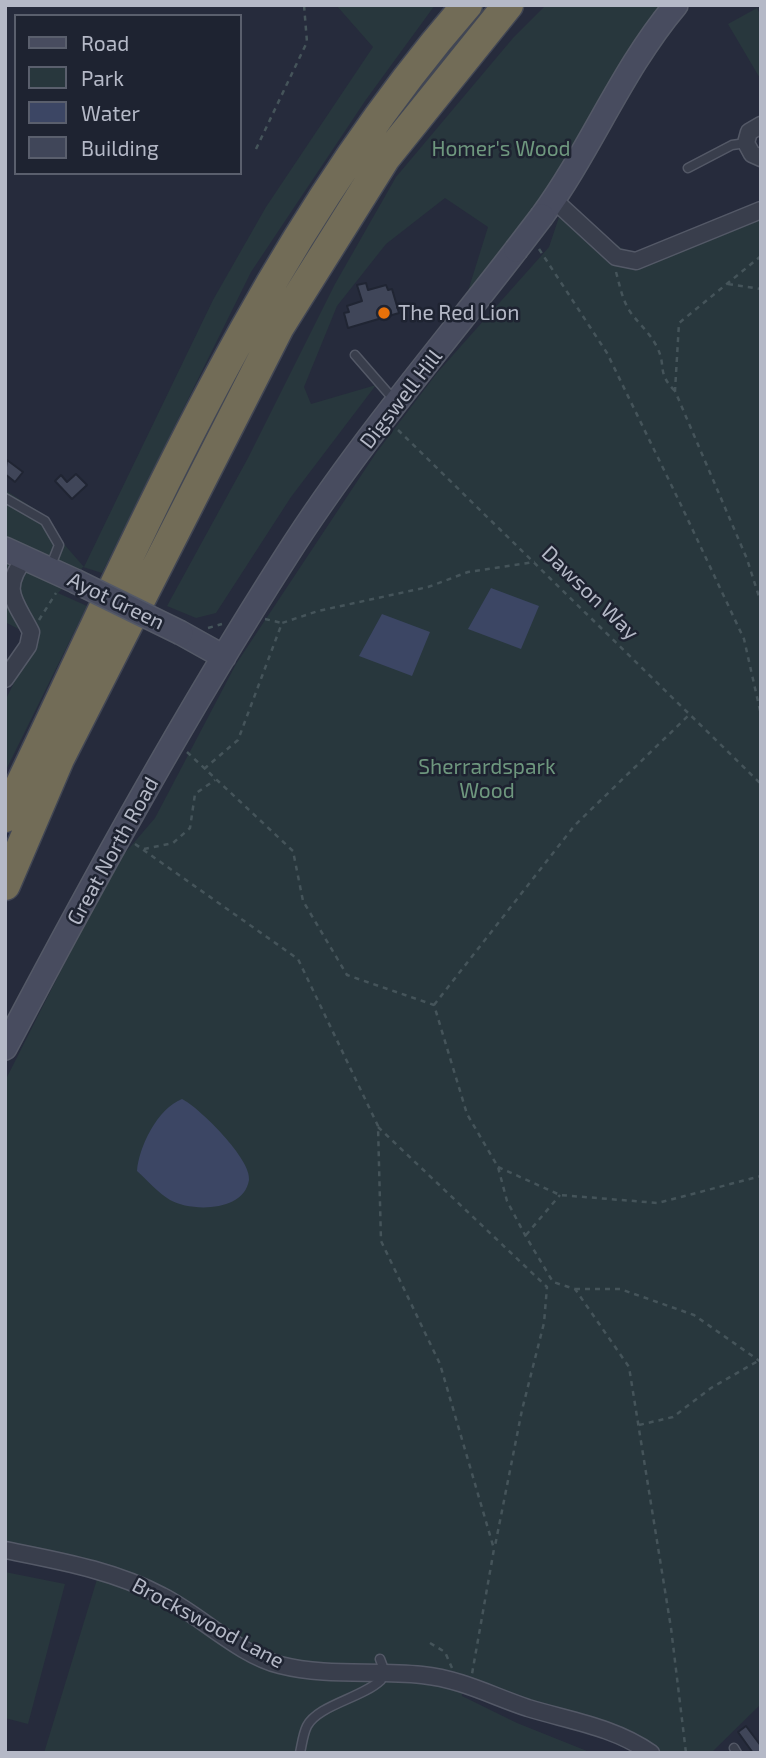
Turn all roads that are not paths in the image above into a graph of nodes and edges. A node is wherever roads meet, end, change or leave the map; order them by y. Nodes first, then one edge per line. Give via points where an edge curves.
1 (467, 5) edge
2 (508, 5) edge
3 (676, 5) edge
4 (761, 125) edge
5 (746, 143) junction
6 (761, 158) edge
7 (688, 168) dead end
8 (548, 208) junction
9 (761, 210) edge
10 (355, 355) dead end
11 (397, 403) junction
12 (5, 498) edge
13 (15, 553) edge
14 (61, 579) junction
15 (224, 657) junction
16 (5, 679) edge
17 (5, 817) edge
18 (5, 885) edge
19 (5, 1048) edge
20 (5, 1550) edge
21 (382, 1666) junction
22 (300, 1753) edge
23 (651, 1753) edge

1 - 17 highway via 355,149 272,278 201,411
2 - 18 highway via 385,158 279,327 59,759
3 - 8 main road, Digswell Hill via 648,42
4 - 5 street via 749,132
5 - 6 street via 752,154
5 - 7 lane via 732,145
8 - 9 street via 616,257 636,261
8 - 11 main road, Digswell Hill, bridge
10 - 11 lane
11 - 15 main road, Digswell Hill via 287,554
12 - 14 lane via 45,521 59,544
13 - 14 main road, Ayot Green
13 - 16 street via 10,598 32,632 28,646
14 - 15 main road, Ayot Green, bridge
15 - 19 main road, Great North Road
20 - 21 street, Brockswood Lane via 119,1576 164,1597 277,1665 323,1674
21 - 22 lane via 375,1686 316,1714 307,1726
21 - 23 street, Brockswood Lane via 470,1684 527,1707 606,1729

